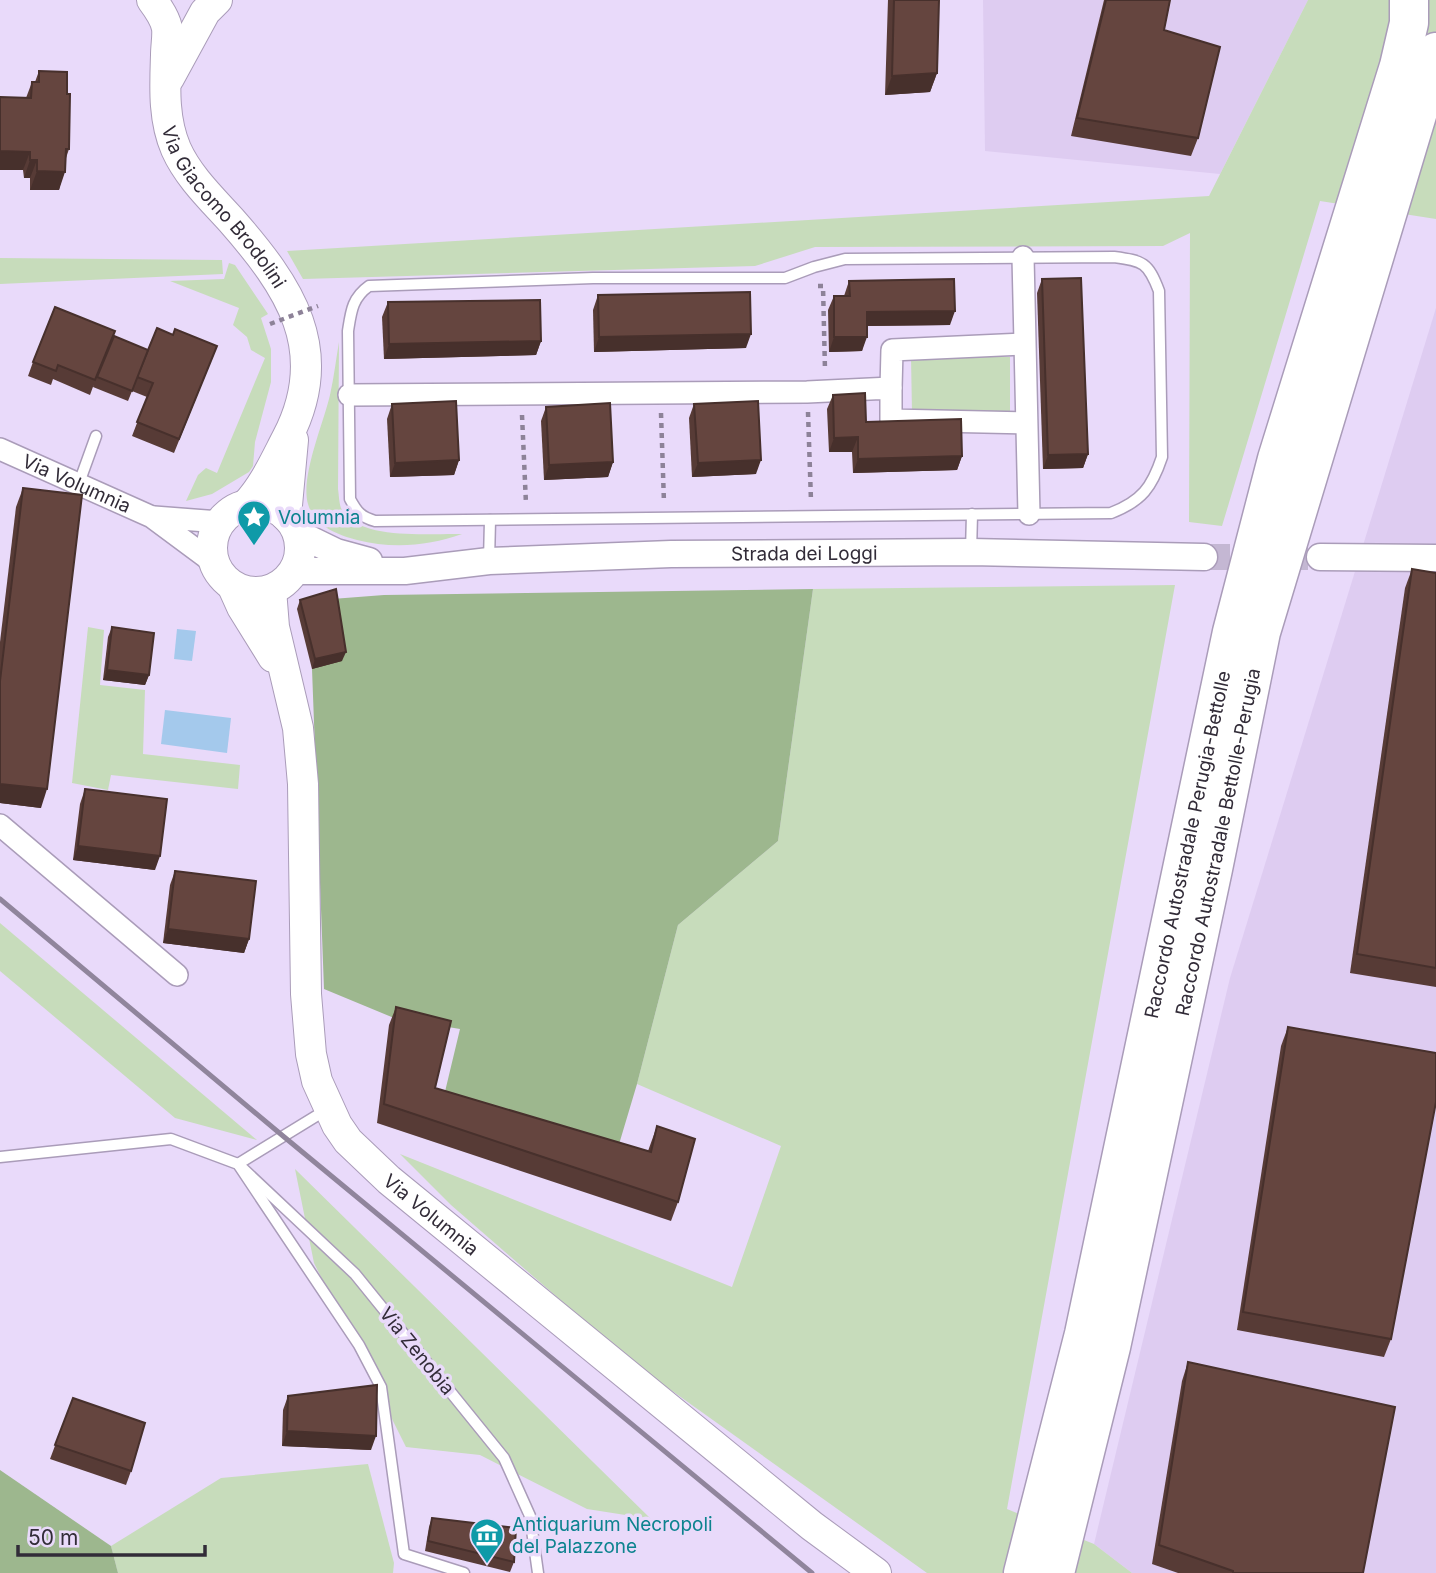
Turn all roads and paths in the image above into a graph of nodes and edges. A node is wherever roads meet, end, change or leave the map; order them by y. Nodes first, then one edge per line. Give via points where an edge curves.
1 (152, 0) edge
2 (218, 0) edge
3 (1389, 0) edge
4 (1409, 0) edge
5 (1436, 51) edge
6 (165, 85) junction
7 (1410, 127) edge
8 (1023, 257) junction
9 (811, 287) dead end
10 (318, 306) dead end
11 (276, 313) dead end
12 (280, 322) dead end
13 (272, 336) dead end
14 (1024, 344) junction
15 (891, 388) junction
16 (816, 392) junction
17 (660, 393) junction
18 (521, 394) junction
19 (349, 395) junction
20 (295, 422) junction
21 (1026, 423) junction
22 (96, 436) dead end
23 (0, 449) edge
24 (79, 483) junction
25 (246, 505) junction
26 (972, 514) junction
27 (1029, 514) junction
28 (811, 516) junction
29 (152, 517) junction
30 (664, 518) junction
31 (526, 519) junction
32 (490, 520) junction
33 (220, 522) junction
34 (291, 525) junction
35 (971, 552) junction
36 (1204, 556) tunnel mouth
37 (1320, 557) tunnel mouth
38 (1436, 558) edge
39 (489, 561) junction
40 (214, 563) junction
41 (294, 570) junction
42 (405, 571) junction
43 (233, 587) junction
44 (271, 590) junction
45 (291, 691) junction
46 (0, 825) edge
47 (1199, 866) junction
48 (177, 975) dead end
49 (328, 1108) junction
50 (0, 1157) edge
51 (238, 1164) junction
52 (464, 1573) edge
53 (538, 1573) edge
54 (876, 1573) edge
55 (1023, 1573) edge
56 (1055, 1573) edge

1 - 6 main road, Via Giacomo Brodolini via 167,28
2 - 6 main road via 199,21
3 - 7 highway
4 - 7 highway via 1399,66
5 - 7 highway
6 - 20 main road, Via Giacomo Brodolini via 167,117 186,167 258,251 293,303 306,346 306,382
7 - 47 highway, Raccordo Autostradale Bettolle-Perugia via 1261,632
7 - 47 highway, Raccordo Autostradale Perugia-Bettolle via 1277,459 1232,632
8 - 14 street
8 - 19 lane via 845,259 785,278 593,278 369,286 351,308
8 - 27 lane via 1139,261 1152,273 1158,291 1160,346 1162,457 1144,493 1111,513
9 - 16 path via 823,286
10 - 13 path, bridge via 270,324
11 - 12 path
14 - 15 street via 892,350
14 - 21 street
15 - 16 street
15 - 21 street via 891,420
16 - 17 street
16 - 28 path
17 - 18 street
17 - 30 path
18 - 19 street
18 - 31 path
19 - 32 lane via 350,499 356,512 374,521
20 - 25 main road, Via Giacomo Brodolini via 257,494
20 - 34 main road, Via Giacomo Brodolini
21 - 27 street
22 - 24 lane
23 - 24 street, Via Volumnia
24 - 29 street, Via Volumnia
25 - 33 main road
25 - 34 main road via 267,506
26 - 27 lane
26 - 28 lane
26 - 35 lane
28 - 30 lane
29 - 33 street, Via Volumnia
29 - 40 street, Via Volumnia
30 - 31 lane
31 - 32 lane
32 - 39 lane
33 - 40 main road via 212,541
34 - 41 main road via 300,545
34 - 42 street, Strada dei Loggi via 336,552
35 - 36 street, Strada dei Loggi
35 - 39 street, Strada dei Loggi via 671,554
37 - 38 street
39 - 42 street, Strada dei Loggi
40 - 43 main road
41 - 42 street, Strada dei Loggi
41 - 44 main road
43 - 44 main road via 258,593
43 - 45 main road, Via Volumnia
44 - 45 main road, Via Volumnia via 274,627
45 - 49 main road, Via Volumnia via 303,784 311,1054
46 - 48 street
47 - 55 highway, Raccordo Autostradale Perugia-Bettolle
47 - 56 highway, Raccordo Autostradale Bettolle-Perugia via 1111,1348
49 - 51 lane
49 - 54 main road, Via Volumnia via 363,1156 389,1180
50 - 51 lane, Via Zenobia via 172,1139
51 - 52 lane, Via Zenobia via 359,1345 381,1387 404,1554
51 - 53 lane, Via Zenobia via 355,1274 504,1458 530,1516

